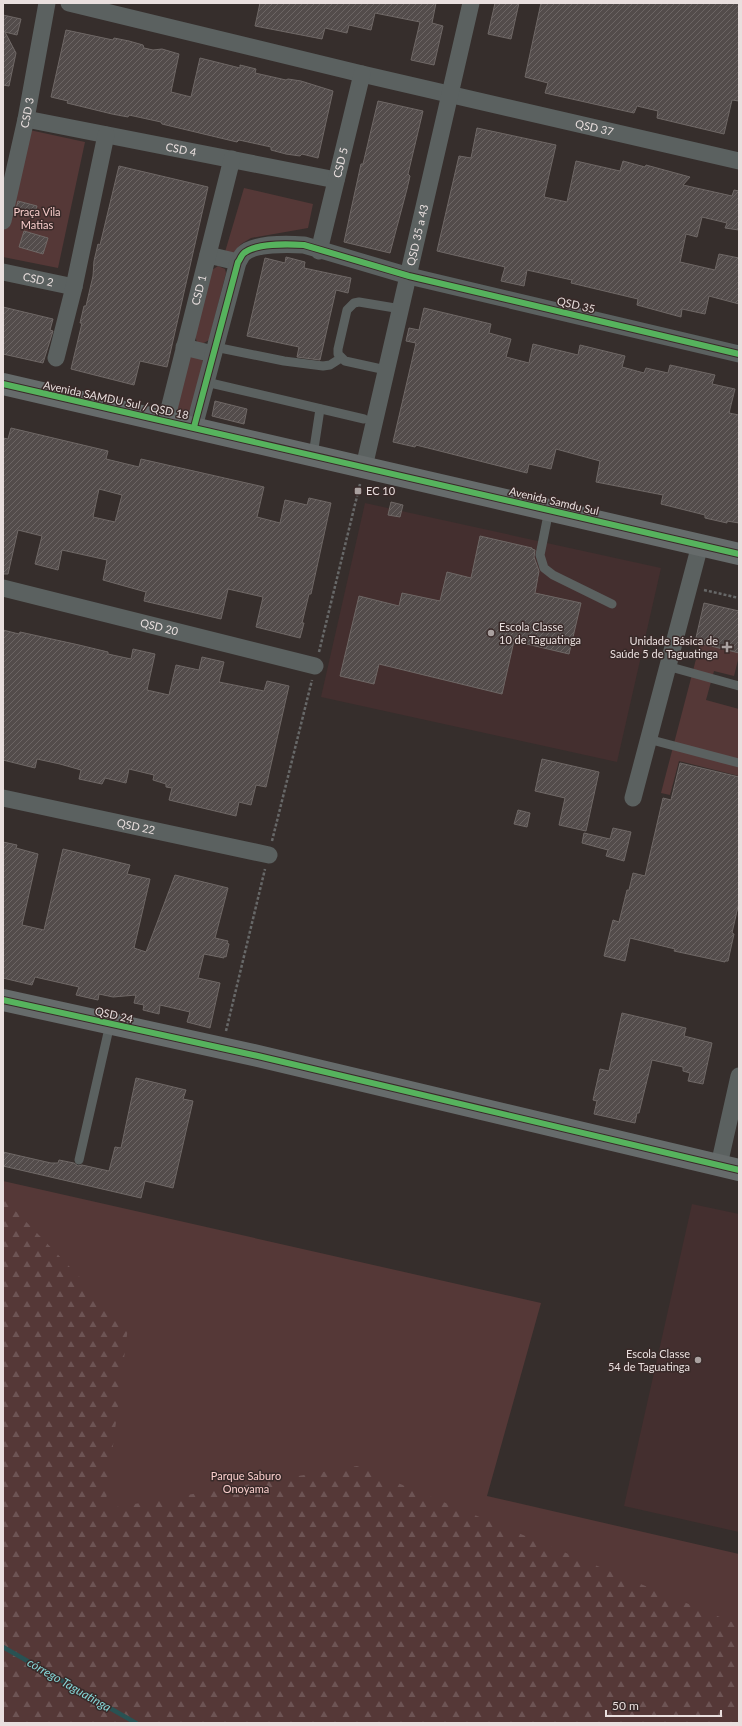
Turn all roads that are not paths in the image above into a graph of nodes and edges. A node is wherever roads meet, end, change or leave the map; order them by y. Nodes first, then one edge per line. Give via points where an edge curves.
1 (47, 3) edge
2 (69, 3) edge
3 (472, 3) edge
4 (362, 74) junction
5 (450, 94) junction
6 (26, 119) junction
7 (106, 135) junction
8 (232, 159) junction
9 (739, 161) edge
10 (336, 180) junction
11 (3, 221) edge
12 (319, 251) junction
13 (208, 255) junction
14 (238, 262) junction
15 (3, 272) edge
16 (409, 276) junction
17 (74, 287) junction
18 (401, 309) junction
19 (184, 347) junction
20 (214, 350) junction
21 (739, 354) edge
22 (56, 358) dead end
23 (341, 358) junction
24 (386, 370) junction
25 (206, 382) junction
26 (3, 384) edge
27 (320, 409) junction
28 (364, 419) dead end
29 (166, 421) junction
30 (194, 427) junction
31 (313, 455) junction
32 (364, 467) junction
33 (549, 510) junction
34 (700, 545) junction
35 (739, 554) edge
36 (3, 588) edge
37 (612, 604) dead end
38 (315, 666) road end
39 (668, 666) junction
40 (739, 686) edge
41 (648, 740) junction
42 (739, 763) edge
43 (3, 798) edge
44 (633, 798) dead end
45 (269, 855) road end
46 (3, 1000) edge
47 (110, 1024) junction
48 (739, 1076) edge
49 (79, 1160) dead end
50 (729, 1168) edge

1 - 6 street, CSD 3
2 - 4 street, QSD 37
3 - 5 street, QSD 35 a 43
4 - 5 street, QSD 37
4 - 10 street, CSD 5
5 - 9 street, QSD 37
5 - 16 street, QSD 35 a 43
6 - 7 street, CSD 4
6 - 11 street, CSD 3
7 - 8 street, CSD 4
7 - 17 street
8 - 10 street, CSD 4
8 - 13 street, CSD 1
10 - 12 street, CSD 5
12 - 14 street, QSD 35 via 304,245 287,244 253,248 243,254
12 - 16 street, QSD 35
13 - 14 street
13 - 19 street, CSD 1
14 - 20 street
15 - 17 street, CSD 2
16 - 18 street, QSD 35 a 43
16 - 21 street, QSD 35
17 - 22 street
18 - 23 lane via 359,302 350,306 338,349
18 - 24 street, QSD 35 a 43
19 - 20 street
19 - 29 street, CSD 1
20 - 23 lane via 323,366 330,366
20 - 25 street
23 - 24 lane
24 - 32 street, QSD 35 a 43
25 - 27 lane
25 - 30 street
26 - 29 street, Avenida SAMDU Sul / QSD 18
27 - 28 lane
27 - 31 lane
29 - 30 street, Avenida SAMDU Sul / QSD 18
30 - 31 street, Avenida SAMDU Sul / QSD 18
31 - 32 street, Avenida SAMDU Sul / QSD 18
32 - 33 street, Avenida Samdu Sul
33 - 34 street, Avenida Samdu Sul
33 - 37 lane via 540,555 544,568
34 - 35 street, Avenida Samdu Sul
34 - 39 street
36 - 38 street, QSD 20
39 - 40 lane
39 - 41 street
41 - 42 lane
41 - 44 street
43 - 45 street, QSD 22
46 - 47 street, QSD 24
47 - 49 lane
47 - 50 street, QSD 24 via 258,1056
48 - 50 street

